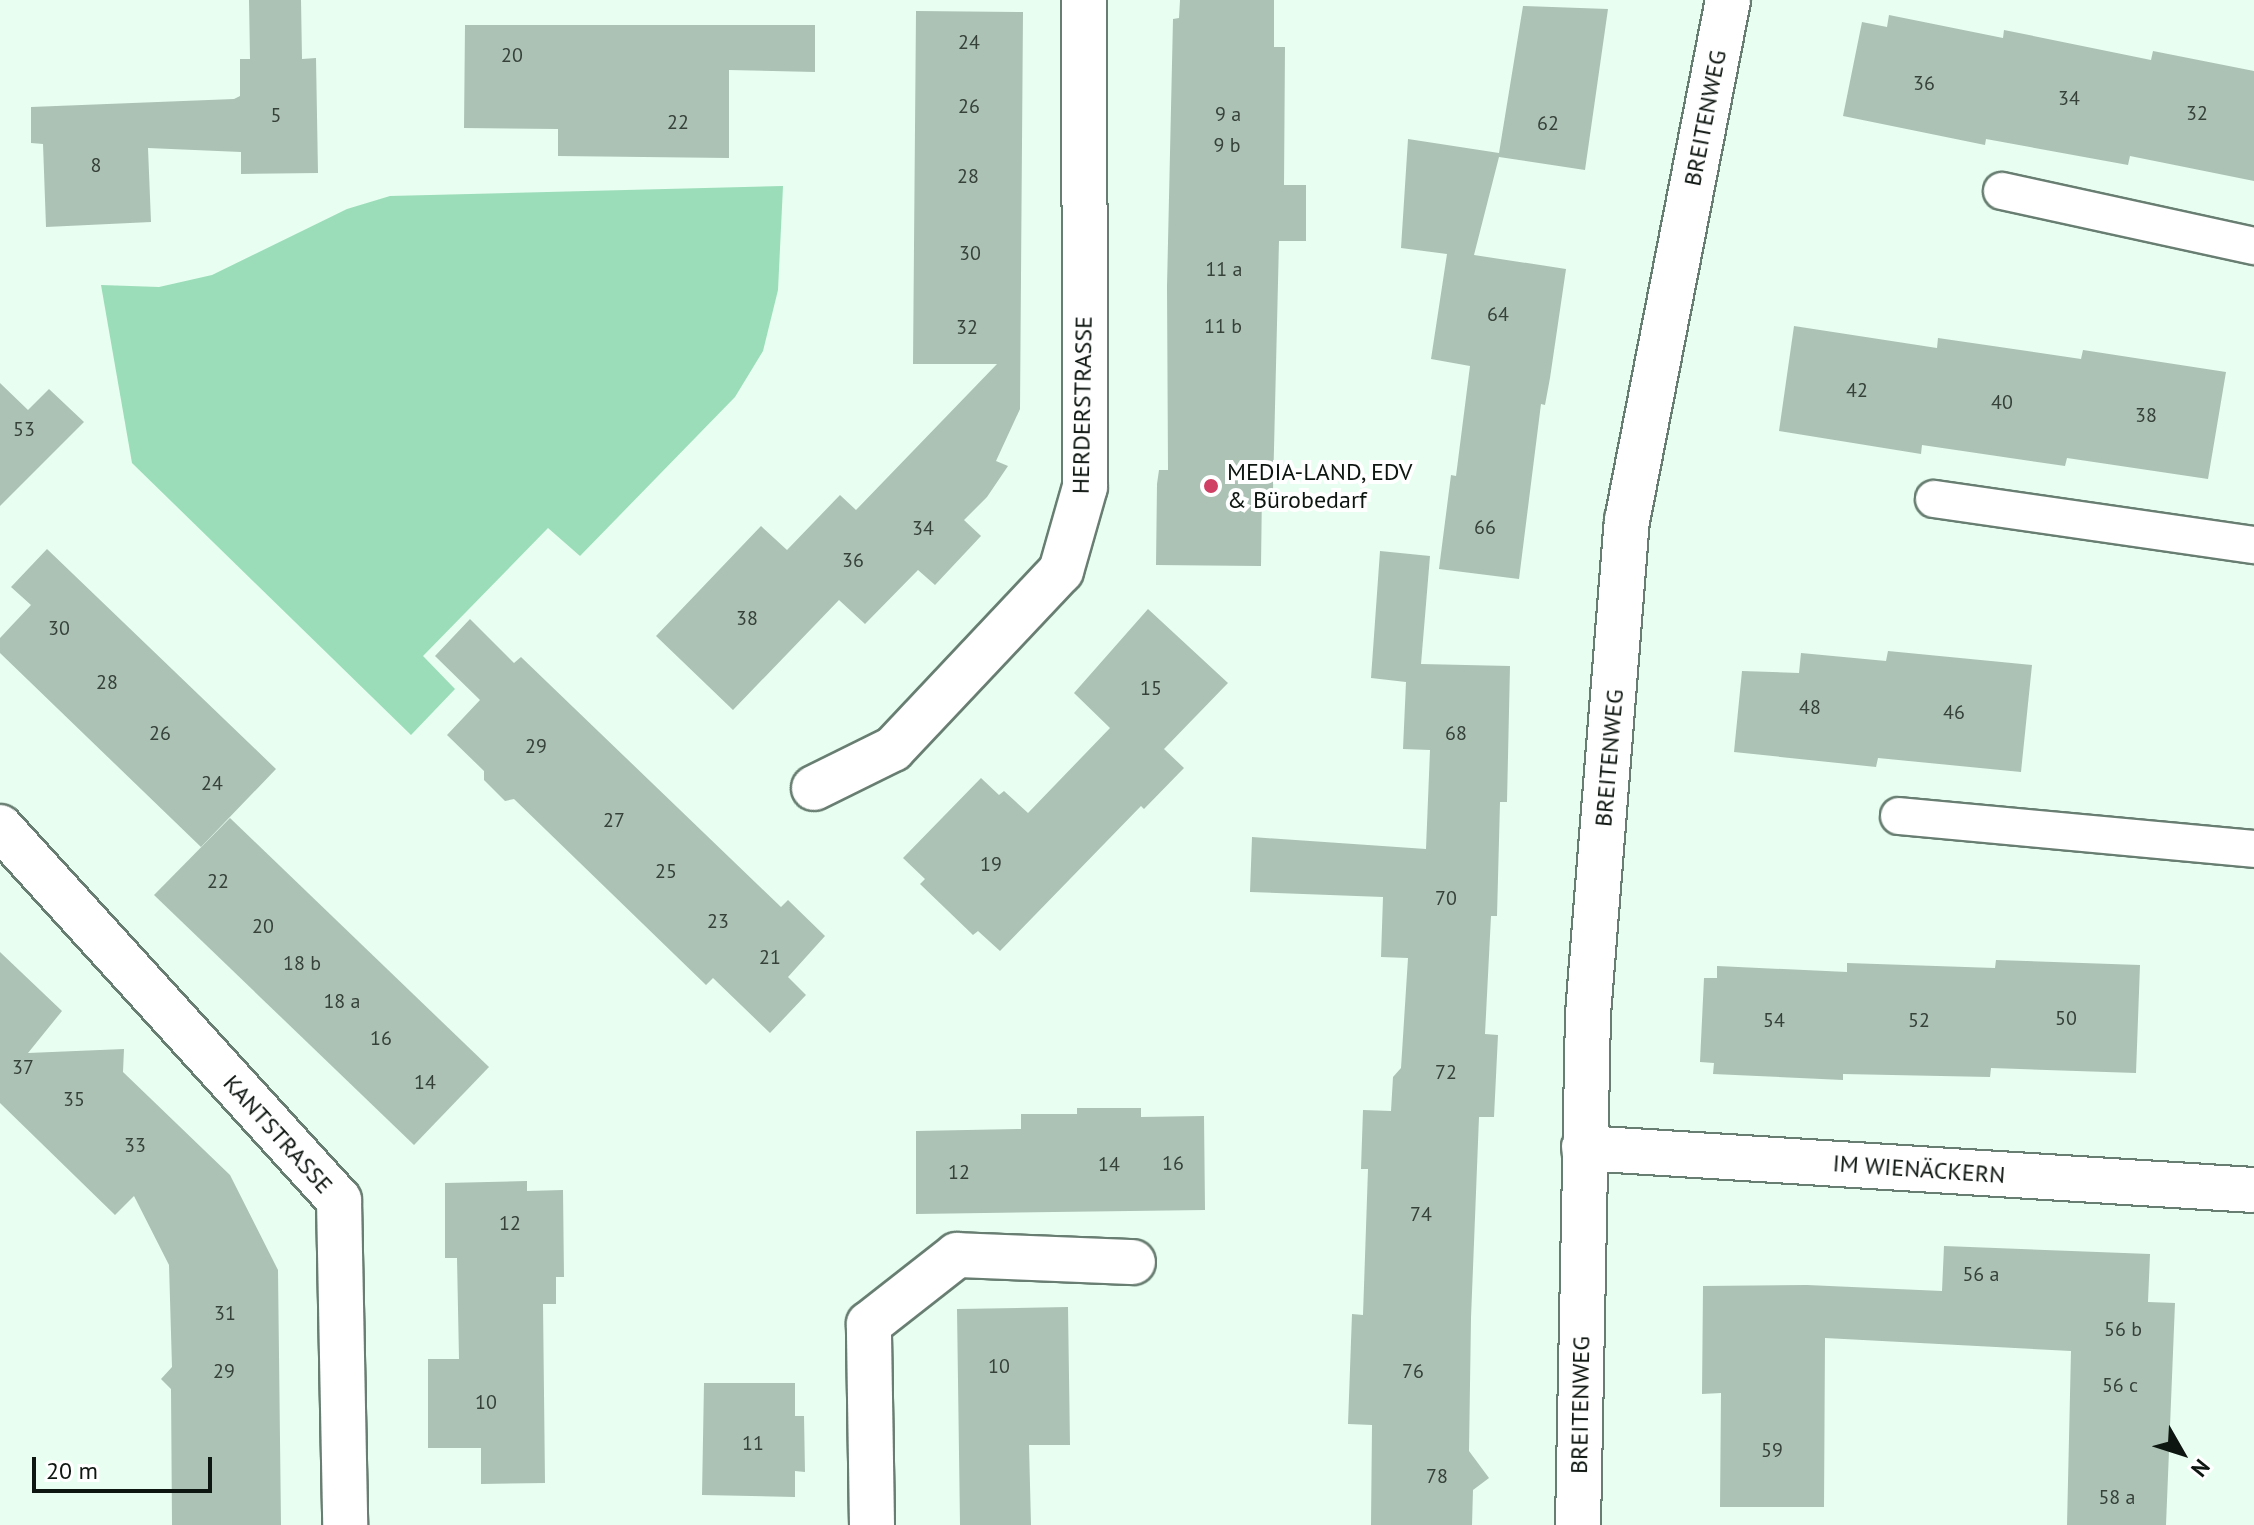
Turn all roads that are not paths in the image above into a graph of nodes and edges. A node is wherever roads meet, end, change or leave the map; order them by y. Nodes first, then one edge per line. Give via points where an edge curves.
1 (1084, 0) edge
2 (1728, 0) edge
3 (2002, 191) dead end
4 (2254, 246) edge
5 (1934, 499) dead end
6 (2254, 545) edge
7 (814, 788) dead end
8 (1899, 816) dead end
9 (0, 827) edge
10 (2254, 849) edge
11 (1584, 1148) junction
12 (2254, 1190) edge
13 (1133, 1262) dead end
14 (345, 1525) edge
15 (872, 1525) edge
16 (1578, 1525) edge

1 - 7 street, HERDERSTRASSE via 1085,487 1061,571 893,749
2 - 11 street, BREITENWEG via 1627,521 1588,1014
3 - 4 lane
5 - 6 lane
8 - 10 lane
9 - 14 street, KANTSTRASSE via 339,1200
11 - 12 street, IM WIENÄCKERN
11 - 16 street, BREITENWEG
13 - 15 street via 957,1255 869,1324

